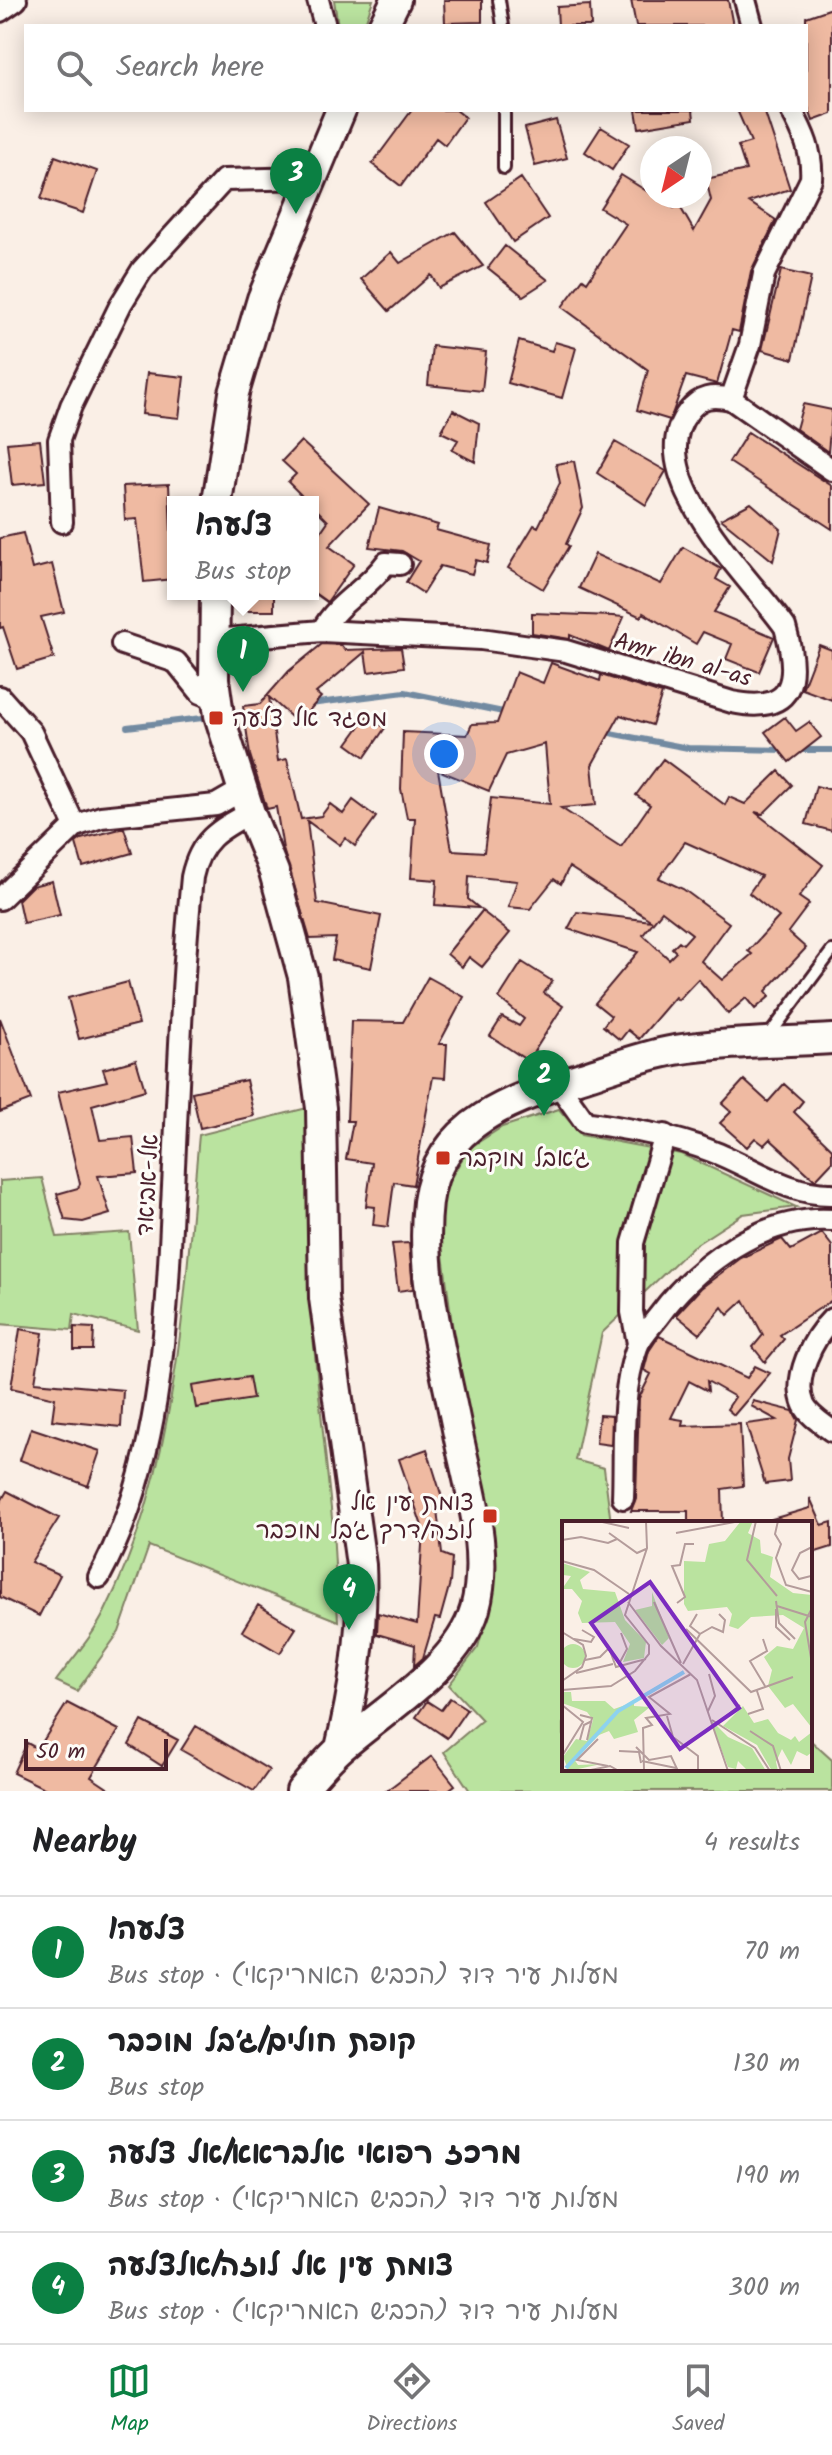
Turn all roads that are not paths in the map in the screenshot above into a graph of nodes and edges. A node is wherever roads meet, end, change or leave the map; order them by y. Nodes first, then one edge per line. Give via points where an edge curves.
1 (16, 0) edge
2 (396, 0) edge
3 (499, 0) edge
4 (745, 0) edge
5 (318, 1) edge
6 (0, 11) edge
7 (324, 24) edge
8 (384, 24) edge
9 (503, 24) edge
10 (751, 24) edge
11 (339, 112) edge
12 (504, 112) edge
13 (792, 112) edge
14 (504, 168) dead end
15 (312, 178) junction
16 (731, 399) junction
17 (832, 470) edge
18 (218, 496) edge
19 (62, 522) dead end
20 (400, 564) dead end
21 (215, 600) edge
22 (322, 631) junction
23 (214, 640) junction
24 (122, 644) dead end
25 (0, 697) edge
26 (216, 699) junction
27 (246, 802) junction
28 (75, 826) junction
29 (0, 899) edge
30 (832, 951) edge
31 (832, 1039) edge
32 (765, 1042) junction
33 (558, 1084) junction
34 (665, 1135) junction
35 (832, 1194) edge
36 (832, 1220) edge
37 (832, 1319) edge
38 (638, 1343) junction
39 (832, 1431) edge
40 (623, 1498) dead end
41 (99, 1577) dead end
42 (340, 1748) junction
43 (301, 1791) edge

1 - 6 street
2 - 8 main road
3 - 9 lane
4 - 10 street
5 - 7 street
11 - 15 main road
12 - 14 lane
13 - 16 street via 808,145 811,179 764,274 750,345
15 - 18 main road via 248,345 234,393
15 - 19 street via 224,180 142,270 103,338 59,440
16 - 17 street
16 - 22 street, Amr ibn al-as via 715,395 697,400 682,420 678,464 683,487 707,527 785,627 792,676 774,705 732,702 566,651 481,639
20 - 22 street via 386,563 369,586 330,615
21 - 23 main road
22 - 23 street, Amr ibn al-as
23 - 26 main road
24 - 26 street via 176,662 201,693
25 - 28 street via 31,732
26 - 27 main road
27 - 28 street via 101,817
27 - 41 street, אל-אביאד via 212,832 192,877 158,1396 117,1545
27 - 42 main road via 274,872 303,977 321,1108 324,1298 363,1606 359,1656
28 - 29 street
30 - 32 lane
31 - 32 main road
32 - 33 main road via 671,1051
33 - 34 street via 585,1122
33 - 42 main road via 487,1113 457,1140 437,1168 428,1201 429,1280 478,1532 474,1610 443,1660 419,1685
34 - 35 street via 777,1183
34 - 38 street via 633,1243 632,1312
36 - 38 street via 786,1224 738,1244 668,1303
37 - 39 street via 814,1338 799,1388 805,1409
38 - 40 street via 627,1384
42 - 43 main road

